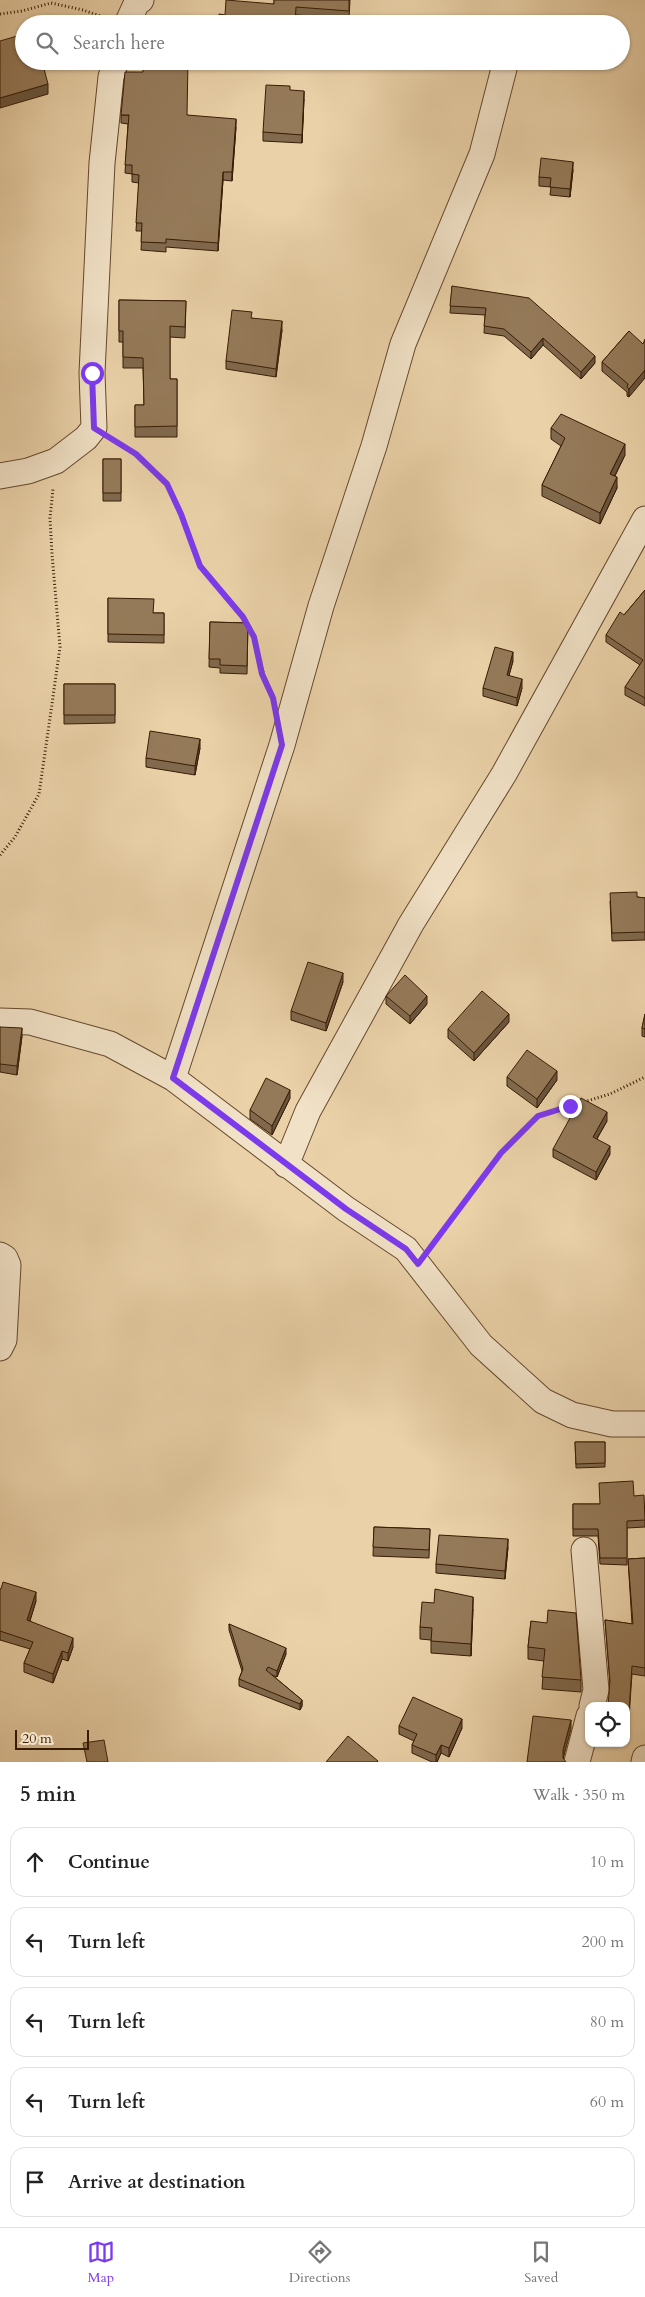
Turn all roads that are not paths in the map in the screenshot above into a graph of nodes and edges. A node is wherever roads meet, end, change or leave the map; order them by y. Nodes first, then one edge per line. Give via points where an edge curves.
1 (141, 0) edge
2 (125, 15) edge
3 (113, 70) edge
4 (504, 70) edge
5 (0, 476) edge
6 (645, 519) edge
7 (0, 1021) edge
8 (173, 1078) junction
9 (286, 1165) junction
10 (0, 1255) edge
11 (0, 1348) edge
12 (645, 1424) edge
13 (584, 1550) dead end
14 (593, 1702) edge
15 (585, 1731) edge
16 (645, 1758) edge
17 (577, 1762) edge
18 (644, 1762) edge

1 - 2 street
3 - 5 street via 101,173 92,373 94,428 56,461
4 - 8 street via 482,154 403,344 374,446 321,606 282,745
6 - 9 street via 504,774 406,932 308,1111
7 - 8 street via 30,1022 110,1044
8 - 9 street
9 - 12 street via 406,1249 481,1345 543,1401 572,1415 612,1424
10 - 11 street via 8,1265 4,1340
13 - 14 street via 596,1690
15 - 17 street
16 - 18 street

